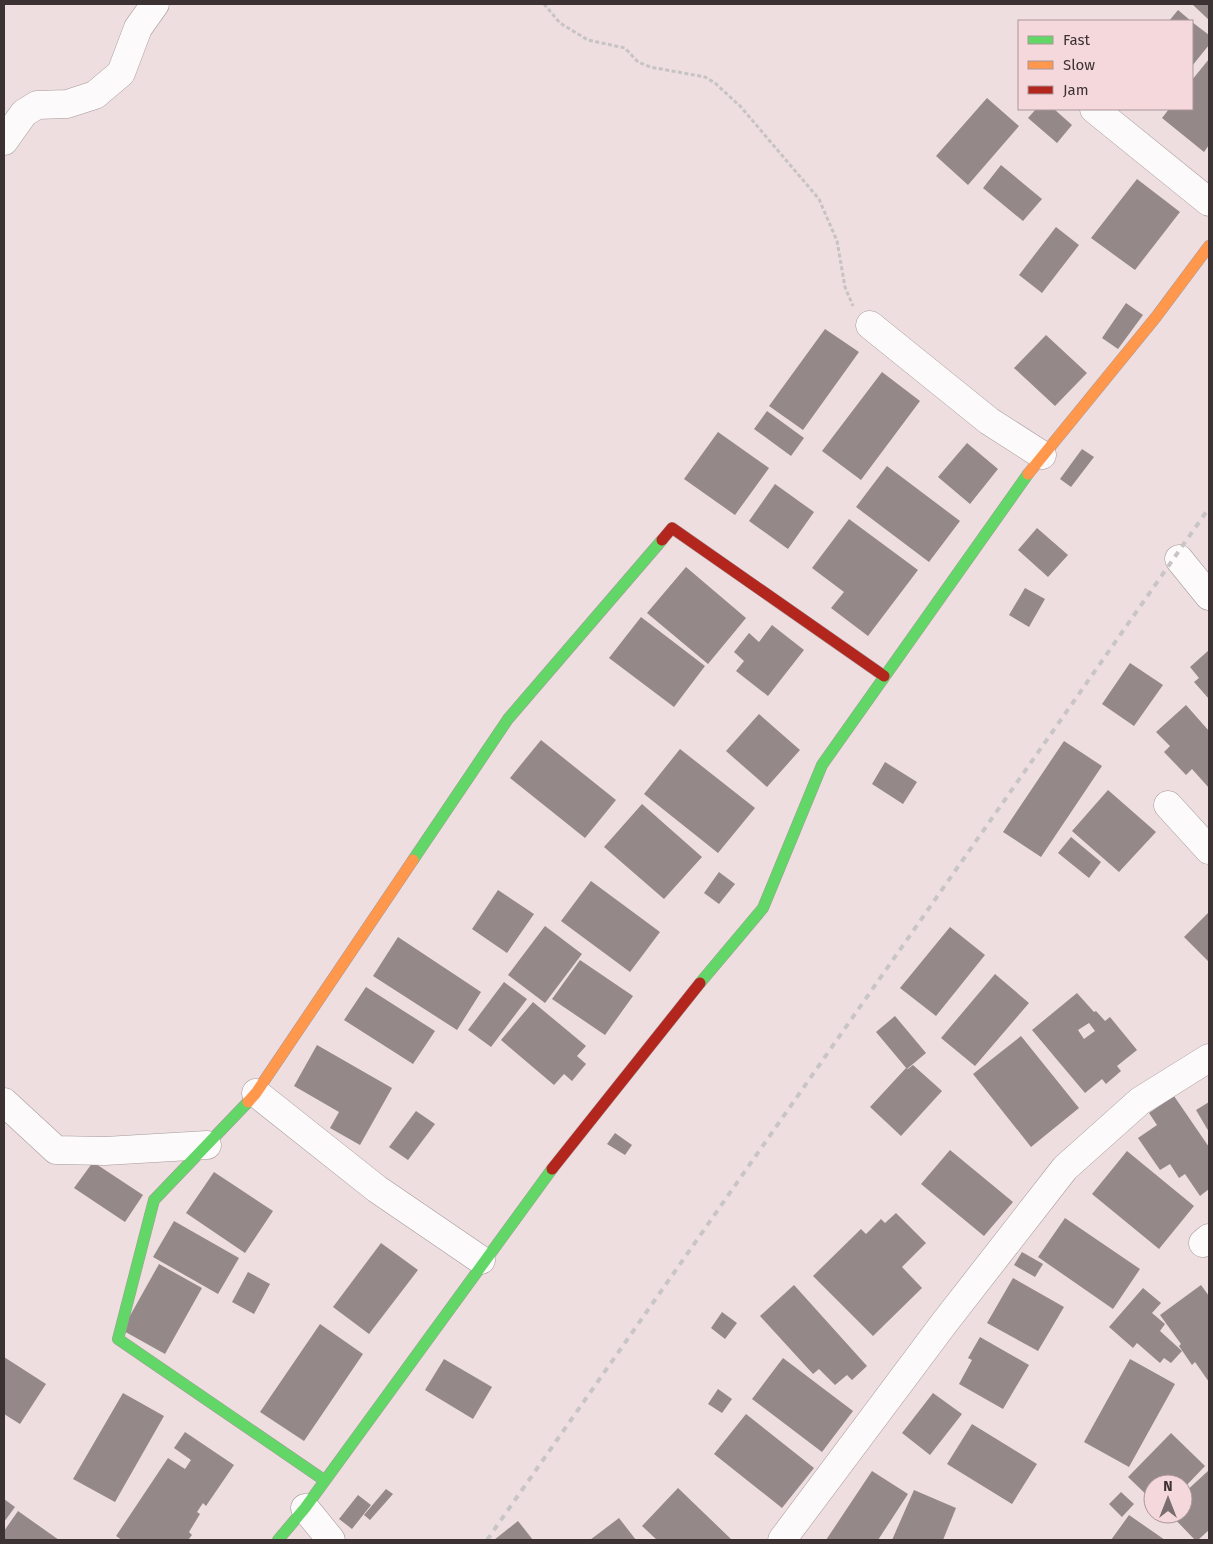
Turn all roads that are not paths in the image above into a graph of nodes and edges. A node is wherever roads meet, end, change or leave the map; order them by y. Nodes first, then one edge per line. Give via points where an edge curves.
1 (155, 4) edge
2 (1095, 110) edge
3 (4, 140) edge
4 (1209, 202) edge
5 (1209, 246) edge
6 (870, 325) road end
7 (1042, 455) junction
8 (1179, 559) dead end
9 (1209, 596) edge
10 (884, 676) junction
11 (1168, 805) dead end
12 (1209, 850) edge
13 (1209, 1058) edge
14 (256, 1093) junction
15 (4, 1102) edge
16 (207, 1145) junction
17 (481, 1260) junction
18 (324, 1480) junction
19 (305, 1508) junction
20 (278, 1540) edge
21 (331, 1540) edge
22 (782, 1540) edge

1 - 3 street via 138,28 121,73 95,95 67,104 37,105 24,113
2 - 4 street
5 - 7 street via 1156,317
6 - 7 street via 989,421
7 - 10 street
8 - 9 street
10 - 14 street via 672,528 508,719
10 - 17 street via 822,765 763,908
11 - 12 street
13 - 22 street via 1140,1101 1065,1168
14 - 16 street
14 - 17 street via 378,1189
15 - 16 street via 56,1150 104,1152
16 - 18 street via 154,1200 118,1339
17 - 18 street
18 - 19 street
19 - 20 street
19 - 21 street

